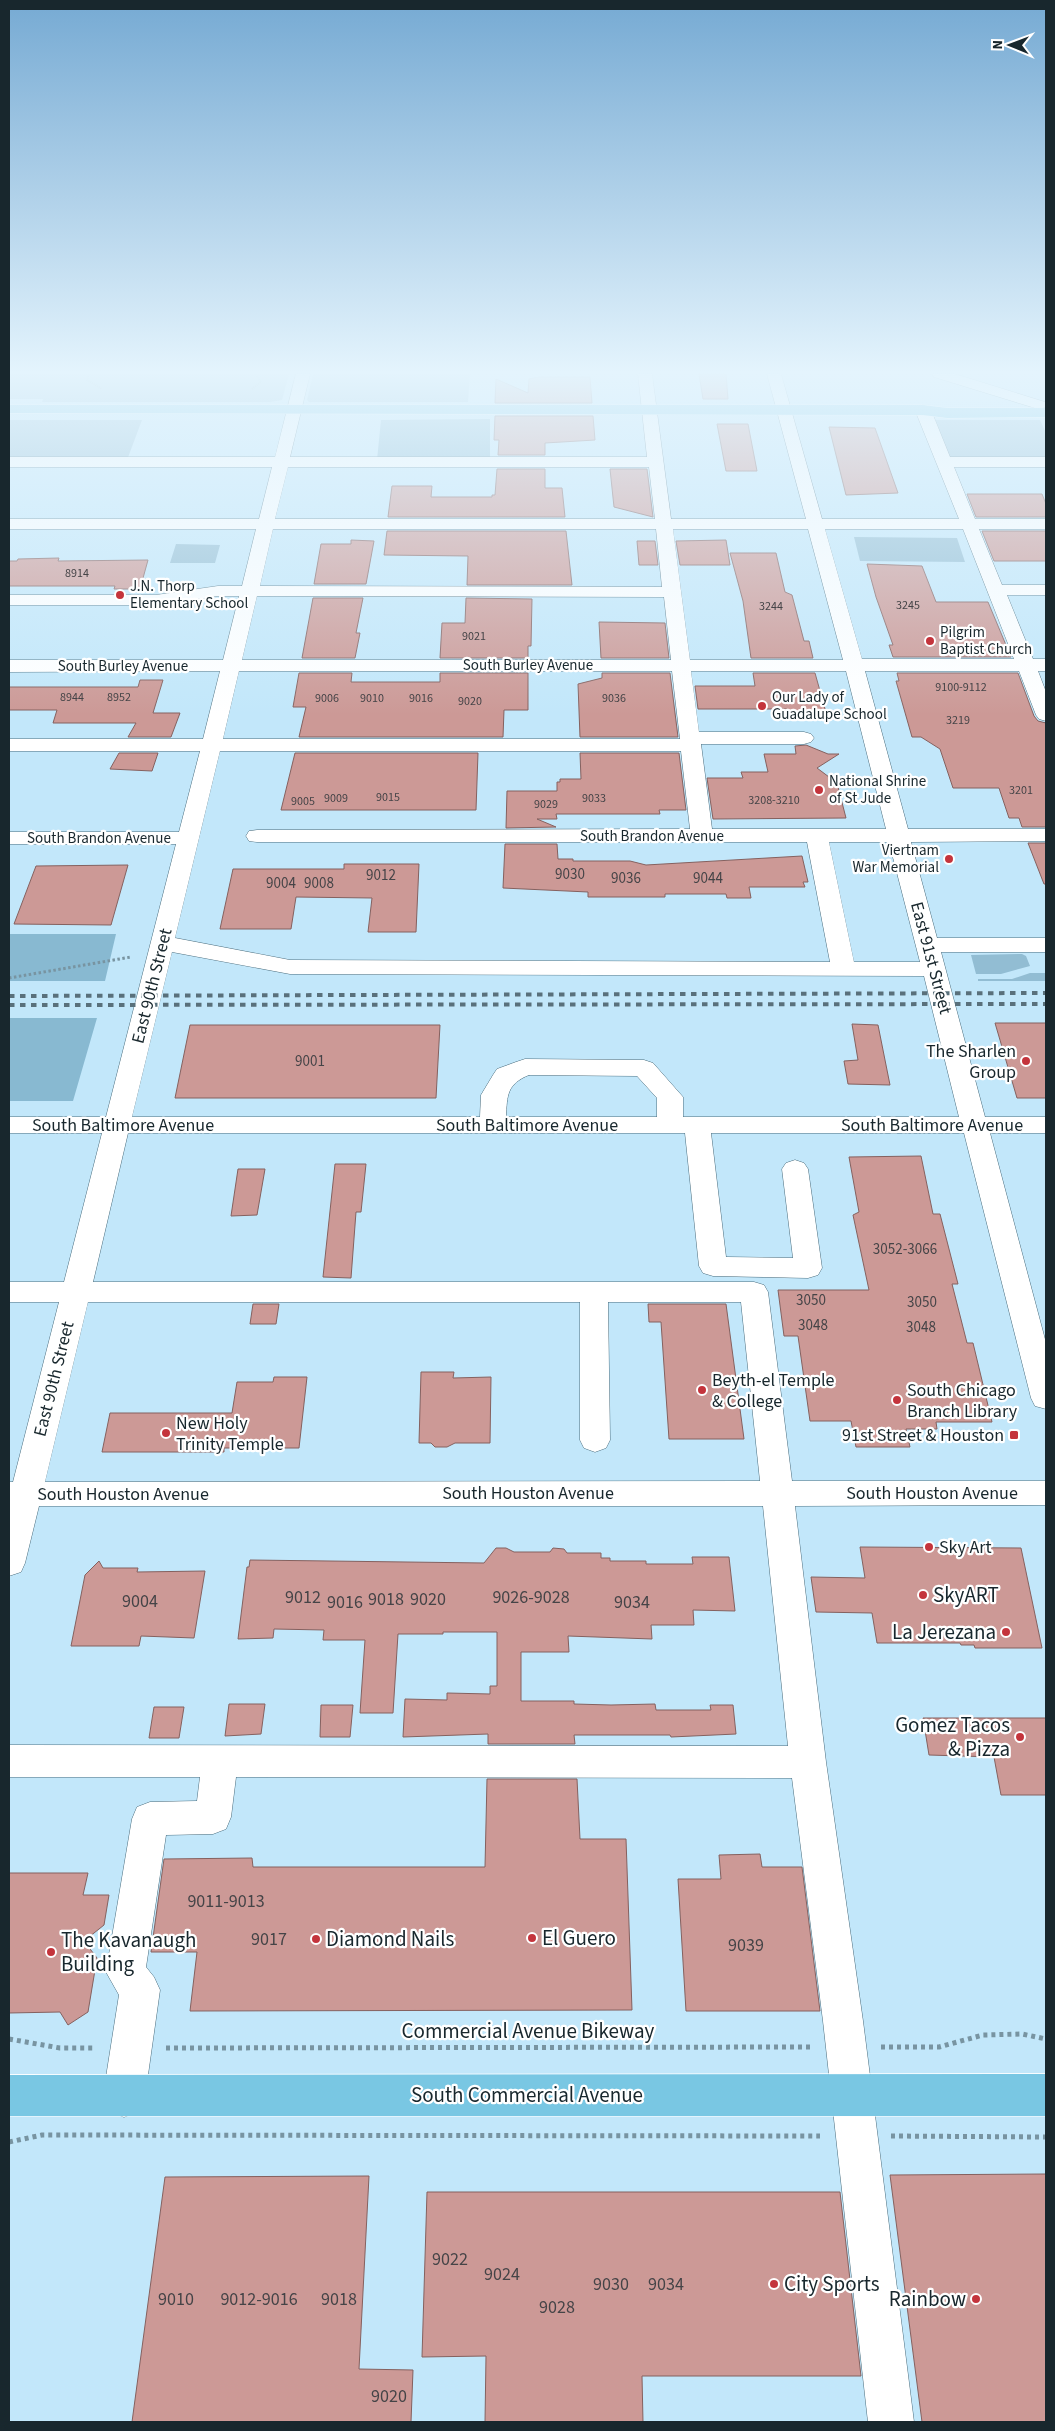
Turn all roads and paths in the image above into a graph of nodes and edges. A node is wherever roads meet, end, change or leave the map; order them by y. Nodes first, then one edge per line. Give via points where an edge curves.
1 (275, 487) edge
2 (659, 487) edge
3 (805, 487) edge
4 (954, 487) edge
5 (664, 523) junction
6 (9, 524) edge
7 (266, 524) junction
8 (815, 524) junction
9 (969, 524) junction
10 (1046, 524) edge
11 (250, 590) junction
12 (996, 590) junction
13 (1046, 590) edge
14 (673, 592) junction
15 (9, 600) edge
16 (681, 665) junction
17 (854, 665) junction
18 (1026, 665) junction
19 (1046, 665) edge
20 (9, 666) edge
21 (231, 666) junction
22 (1046, 715) edge
23 (804, 738) dead end
24 (690, 741) junction
25 (9, 745) edge
26 (212, 745) junction
27 (1046, 835) edge
28 (257, 836) dead end
29 (702, 836) junction
30 (817, 836) junction
31 (898, 836) junction
32 (9, 838) edge
33 (189, 838) junction
34 (927, 945) junction
35 (1046, 945) edge
36 (161, 948) junction
37 (843, 968) junction
38 (933, 969) junction
39 (9, 978) edge
40 (9, 1125) edge
41 (117, 1125) junction
42 (492, 1125) junction
43 (670, 1125) junction
44 (697, 1125) junction
45 (974, 1125) junction
46 (1046, 1125) edge
47 (795, 1169) dead end
48 (9, 1292) edge
49 (76, 1292) junction
50 (594, 1292) junction
51 (1046, 1398) edge
52 (595, 1440) dead end
53 (778, 1493) junction
54 (1046, 1493) edge
55 (18, 1494) edge
56 (9, 1563) edge
57 (9, 1761) edge
58 (220, 1762) junction
59 (808, 1762) junction
60 (9, 2039) edge
61 (1046, 2039) edge
62 (845, 2047) junction
63 (131, 2048) junction
64 (852, 2095) junction
65 (1046, 2095) edge
66 (9, 2096) edge
67 (124, 2096) junction
68 (857, 2136) junction
69 (1046, 2137) edge
70 (9, 2142) edge
71 (891, 2422) edge

1 - 7 street, East 90th Street
2 - 5 street
3 - 8 street, East 91st Street
4 - 9 street
5 - 7 street
5 - 8 street
5 - 14 street
6 - 7 street
7 - 11 street, East 90th Street
8 - 9 street
8 - 17 street, East 91st Street
9 - 10 street
9 - 12 street
11 - 14 street
11 - 15 street via 156,600
11 - 21 street, East 90th Street
12 - 13 street
12 - 18 street
14 - 16 street
16 - 17 street, South Burley Avenue
16 - 21 street, South Burley Avenue
16 - 24 street
17 - 18 street, South Burley Avenue
17 - 31 street, East 91st Street
18 - 19 street, South Burley Avenue
18 - 22 street
20 - 21 street, South Burley Avenue
21 - 26 street, East 90th Street
23 - 24 street
24 - 26 street
24 - 29 street
25 - 26 street
26 - 33 street, East 90th Street
27 - 31 street, South Brandon Avenue
28 - 29 street, South Brandon Avenue
29 - 30 street, South Brandon Avenue
30 - 31 street, South Brandon Avenue
30 - 37 street
31 - 34 street, East 91st Street
32 - 33 street, South Brandon Avenue
33 - 36 street, East 90th Street
34 - 35 street
34 - 38 street, East 91st Street
36 - 37 street via 290,967
36 - 39 path
36 - 41 street, East 90th Street
37 - 38 street
38 - 45 street, East 91st Street
40 - 41 street, South Baltimore Avenue
41 - 42 street, South Baltimore Avenue
41 - 49 street, East 90th Street
42 - 43 street, South Baltimore Avenue
42 - 43 street via 494,1095 506,1075 525,1067 644,1068 670,1096
43 - 44 street, South Baltimore Avenue
44 - 45 street, South Baltimore Avenue
44 - 47 street via 713,1266 808,1268
45 - 46 street, South Baltimore Avenue
45 - 51 street, East 91st Street
48 - 49 street
49 - 50 street
49 - 55 street, East 90th Street
50 - 52 street
50 - 53 street via 754,1292
53 - 54 street, South Houston Avenue
53 - 55 street, South Houston Avenue
53 - 59 street
55 - 56 street, East 90th Street
57 - 58 street
58 - 59 street
58 - 63 street via 213,1817 150,1819 126,1972 140,1990
59 - 62 street
60 - 63 path, Commercial Avenue Bikeway via 60,2048
61 - 62 path, Commercial Avenue Bikeway via 1022,2034 983,2035 939,2047
62 - 63 path, Commercial Avenue Bikeway
62 - 64 street
63 - 67 street
64 - 65 main road, South Commercial Avenue
64 - 67 main road, South Commercial Avenue
64 - 68 street
66 - 67 main road, South Commercial Avenue
68 - 69 path
68 - 70 path via 42,2135
68 - 71 street

